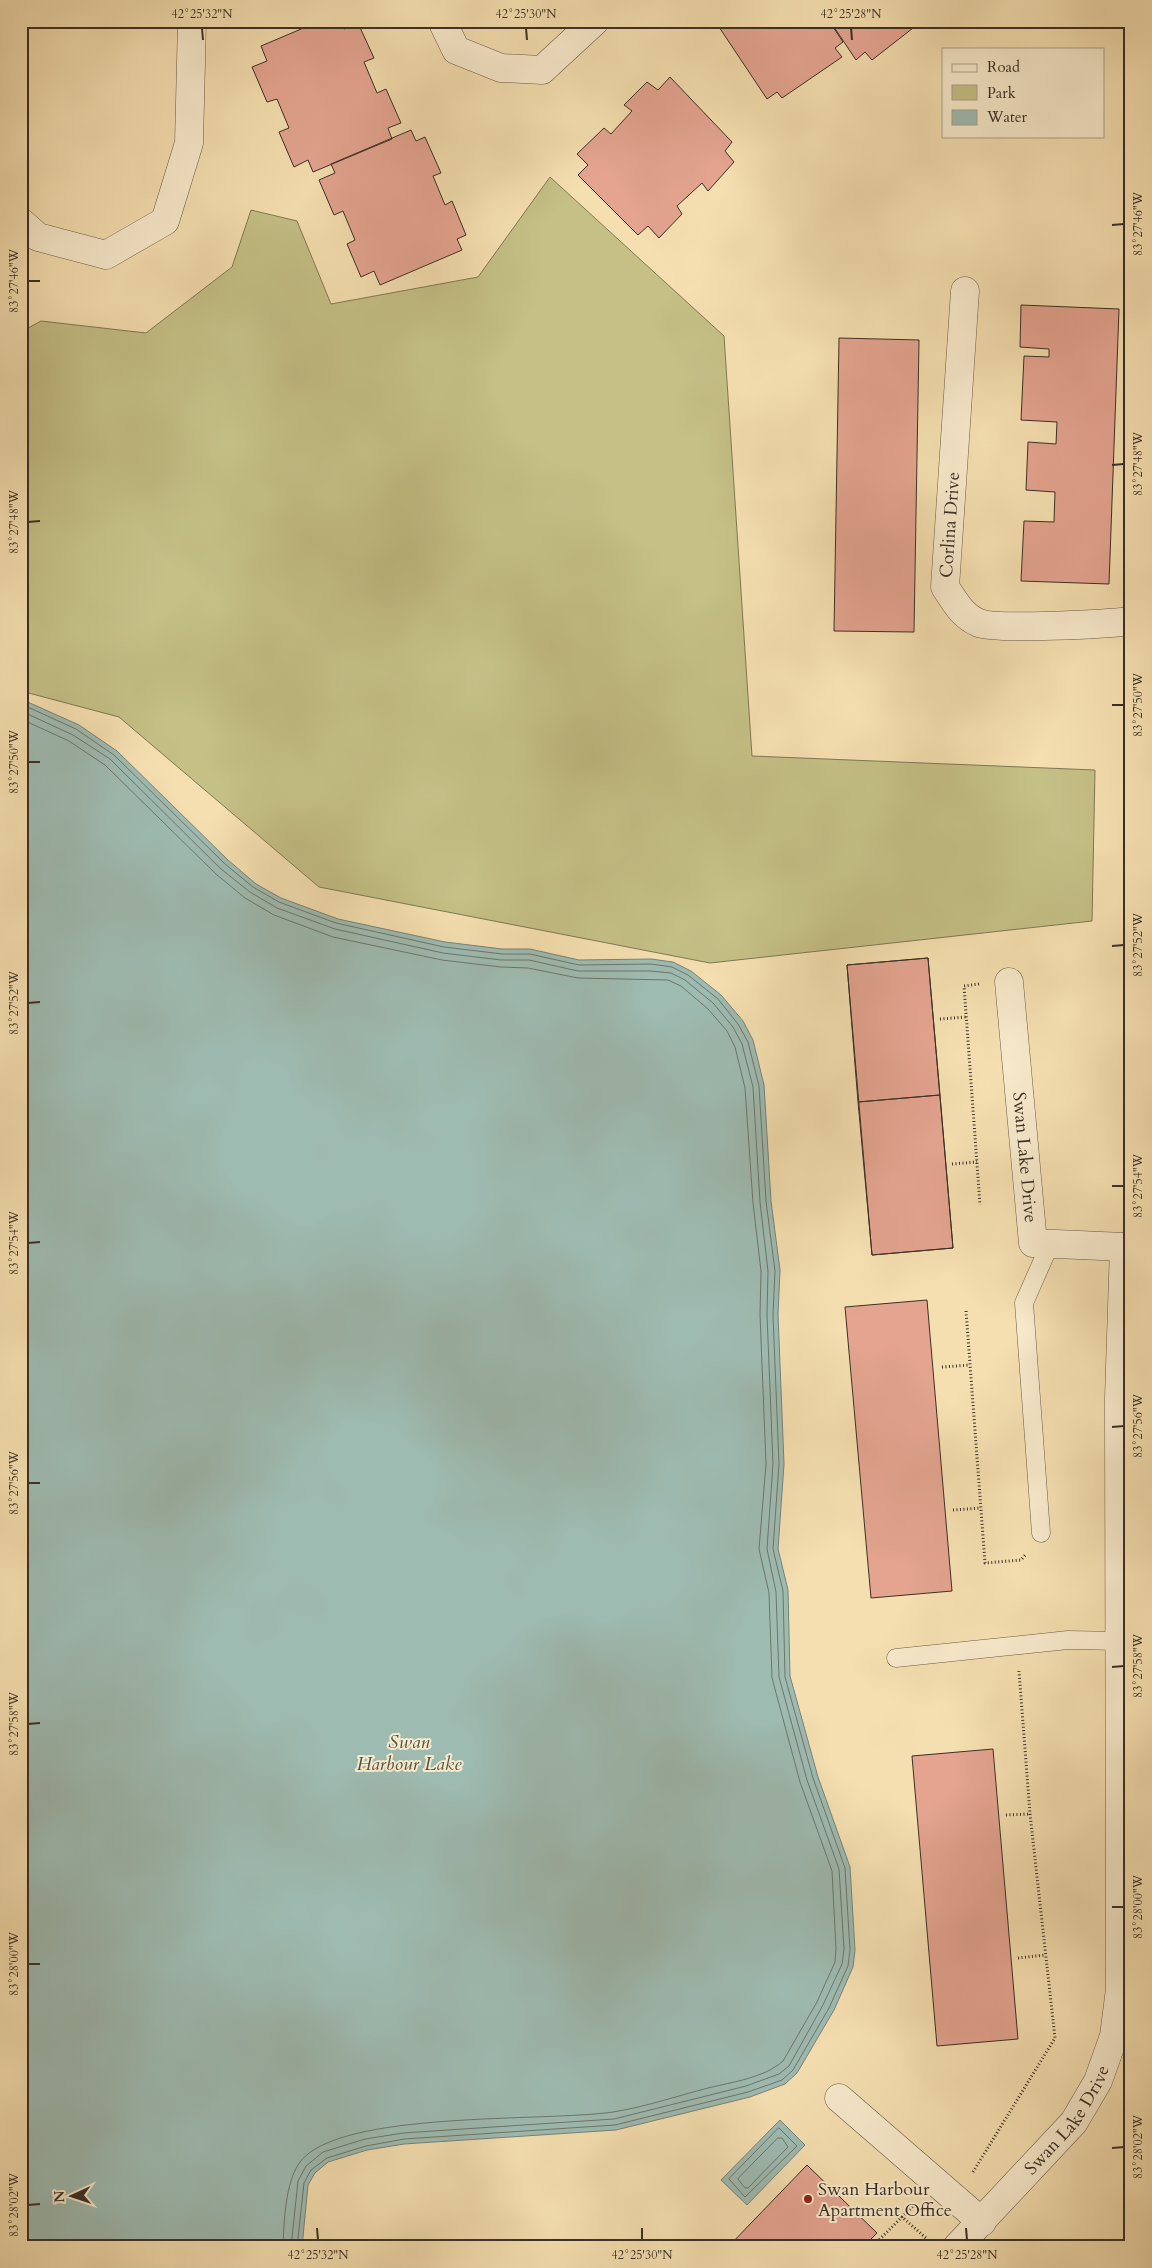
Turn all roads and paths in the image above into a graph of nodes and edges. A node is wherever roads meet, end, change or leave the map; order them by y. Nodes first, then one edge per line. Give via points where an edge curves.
1 (192, 21) edge
2 (442, 21) edge
3 (595, 21) edge
4 (21, 222) edge
5 (965, 291) dead end
6 (1131, 621) edge
7 (1009, 982) joint
8 (966, 1017) junction
9 (940, 1019) dead end
10 (977, 1162) junction
11 (952, 1164) dead end
12 (980, 1205) dead end
13 (1050, 1244) junction
14 (1127, 1246) edge
15 (966, 1311) dead end
16 (968, 1365) junction
17 (942, 1367) dead end
18 (981, 1508) junction
19 (953, 1510) dead end
20 (1041, 1534) joint
21 (1121, 1641) junction
22 (1016, 1646) junction
23 (896, 1658) dead end
24 (1030, 1814) junction
25 (1006, 1815) dead end
26 (1045, 1955) junction
27 (1018, 1958) dead end
28 (839, 2098) dead end
29 (973, 2173) dead end
30 (936, 2182) junction
31 (902, 2217) junction
32 (982, 2222) junction
33 (872, 2247) edge
34 (918, 2247) edge
35 (957, 2247) edge

1 - 4 street via 189,143 165,221 106,255 38,237
2 - 3 street via 456,50 501,68 542,70
5 - 6 street, Corlina Drive via 945,587 962,613 981,624 1019,626
7 - 8 path via 964,986
7 - 13 street, Swan Lake Drive via 1033,1243
8 - 9 path
8 - 10 path
10 - 11 path
10 - 12 path
13 - 14 street, Swan Lake Drive
13 - 20 lane via 1024,1303
14 - 21 street, Swan Lake Drive via 1119,1398
15 - 16 path
16 - 17 path
16 - 18 path
18 - 19 path
18 - 20 path via 985,1563 1021,1560
21 - 22 lane via 1068,1640
21 - 32 street, Swan Lake Drive via 1120,1989 1114,2036 1098,2081 1074,2122
22 - 23 lane
22 - 24 path
24 - 25 path
24 - 26 path
26 - 27 path
26 - 29 path via 1055,2038
28 - 30 street
30 - 31 path
30 - 32 street
31 - 33 path
31 - 34 path via 926,2238
32 - 35 street, Swan Lake Drive

